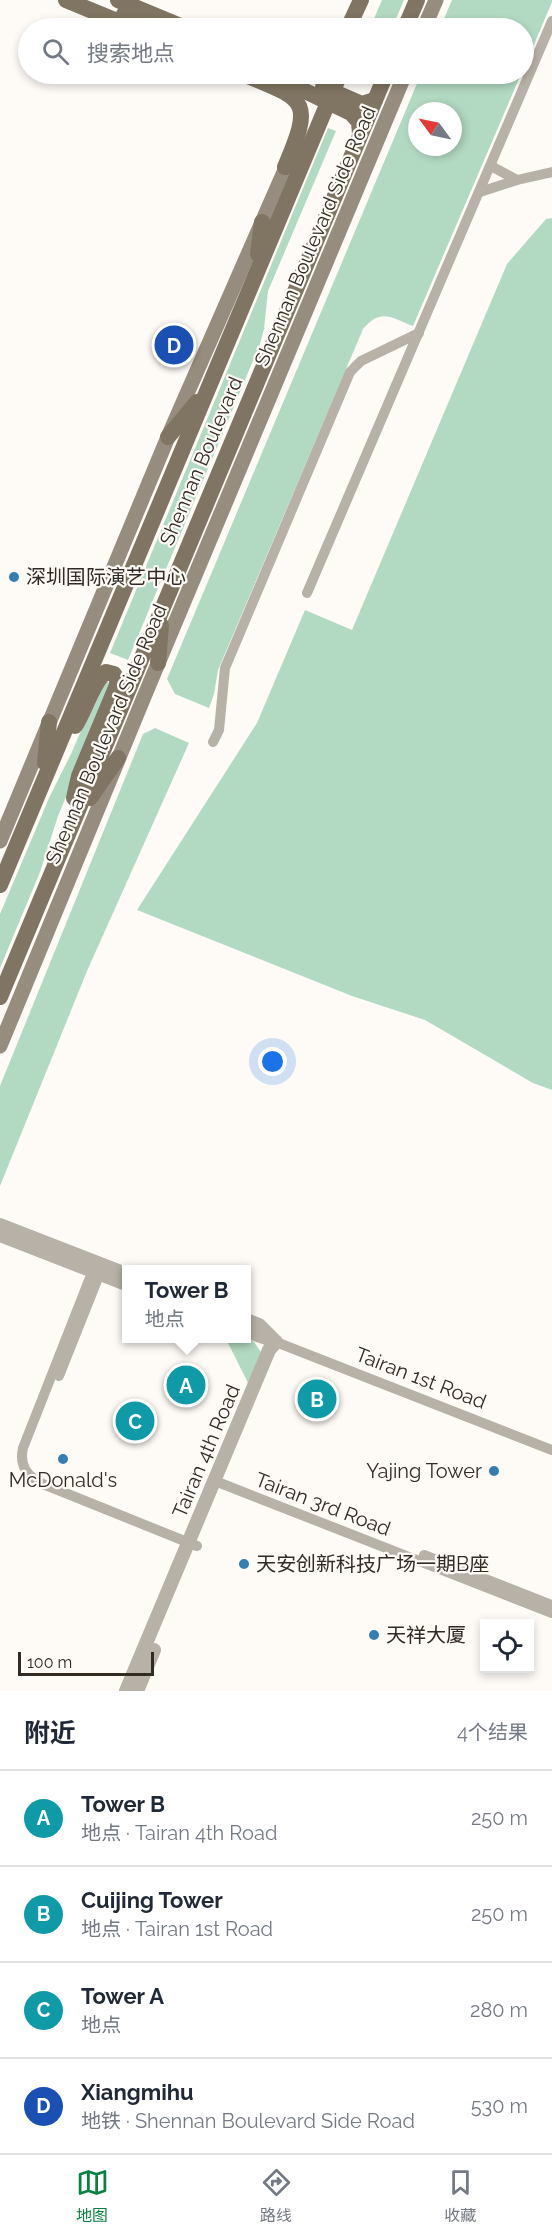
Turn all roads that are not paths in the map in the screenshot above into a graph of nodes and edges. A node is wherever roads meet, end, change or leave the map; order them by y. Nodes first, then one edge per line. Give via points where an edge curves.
1 (66, 0) edge
2 (91, 0) edge
3 (118, 0) edge
4 (361, 0) edge
5 (371, 0) edge
6 (417, 0) edge
7 (436, 0) edge
8 (110, 18) edge
9 (135, 18) edge
10 (162, 18) edge
11 (353, 18) edge
12 (363, 18) edge
13 (409, 18) edge
14 (428, 18) edge
15 (552, 21) edge
16 (534, 64) edge
17 (266, 84) edge
18 (310, 84) edge
19 (336, 84) edge
20 (382, 84) edge
21 (401, 84) edge
22 (525, 84) edge
23 (330, 97) junction
24 (375, 100) junction
25 (319, 124) junction
26 (360, 134) junction
27 (491, 166) junction
28 (285, 167) junction
29 (552, 172) edge
30 (517, 180) junction
31 (480, 192) junction
32 (262, 222) junction
33 (255, 276) junction
34 (419, 333) junction
35 (208, 387) junction
36 (168, 437) junction
37 (307, 592) dead end
38 (162, 610) junction
39 (158, 663) junction
40 (49, 722) junction
41 (213, 742) dead end
42 (53, 757) junction
43 (118, 758) junction
44 (43, 782) junction
45 (72, 823) junction
46 (0, 841) edge
47 (0, 885) edge
48 (1, 998) edge
49 (0, 1046) edge
50 (0, 1225) edge
51 (0, 1235) edge
52 (98, 1268) junction
53 (122, 1273) edge
54 (122, 1282) edge
55 (251, 1322) edge
56 (251, 1332) edge
57 (276, 1342) junction
58 (552, 1450) edge
59 (220, 1479) junction
60 (194, 1541) junction
61 (552, 1605) edge
62 (552, 1613) edge
63 (126, 1691) edge
64 (137, 1691) edge

1 - 8 main road
2 - 9 main road
3 - 10 main road
4 - 11 main road
5 - 12 main road
6 - 13 main road
7 - 14 main road
15 - 16 street
17 - 28 main road via 290,94 301,112 301,126
18 - 23 main road
19 - 23 main road, Shennan Boulevard
20 - 24 main road, Shennan Boulevard
21 - 39 main road, Shennan Boulevard Side Road
22 - 27 street
23 - 24 main road via 362,104
23 - 25 main road, Shennan Boulevard
23 - 26 main road via 356,118
24 - 26 main road, Shennan Boulevard
25 - 28 main road
25 - 33 main road, Shennan Boulevard
26 - 38 main road, Shennan Boulevard
27 - 30 street
27 - 31 street
28 - 32 main road
29 - 30 street
30 - 31 street
31 - 34 street
32 - 33 main road
32 - 36 main road
33 - 35 main road, Shennan Boulevard
34 - 37 street
34 - 41 street via 361,361 350,372 225,668 219,730
35 - 36 main road
35 - 42 main road, Shennan Boulevard
36 - 40 main road
38 - 39 main road
38 - 45 main road, Shennan Boulevard
39 - 43 main road, Shennan Boulevard Side Road
40 - 44 main road
40 - 46 main road
42 - 44 main road, Shennan Boulevard
42 - 45 main road via 83,714 101,675 114,674 117,684 76,784
43 - 45 main road
43 - 49 main road, Shennan Boulevard Side Road
44 - 47 main road, Shennan Boulevard
45 - 48 main road, Shennan Boulevard
50 - 52 street
51 - 52 street
52 - 53 street
52 - 54 street
52 - 60 street via 28,1455 29,1464 40,1475
55 - 57 street, Tairan 1st Road
56 - 57 street, Tairan 1st Road
57 - 58 street, Tairan 1st Road
57 - 59 street, Tairan 4th Road via 269,1350
59 - 60 street, Tairan 4th Road
59 - 61 street, Tairan 3rd Road
59 - 62 street, Tairan 3rd Road
60 - 63 street, Tairan 4th Road
60 - 64 street, Tairan 4th Road

